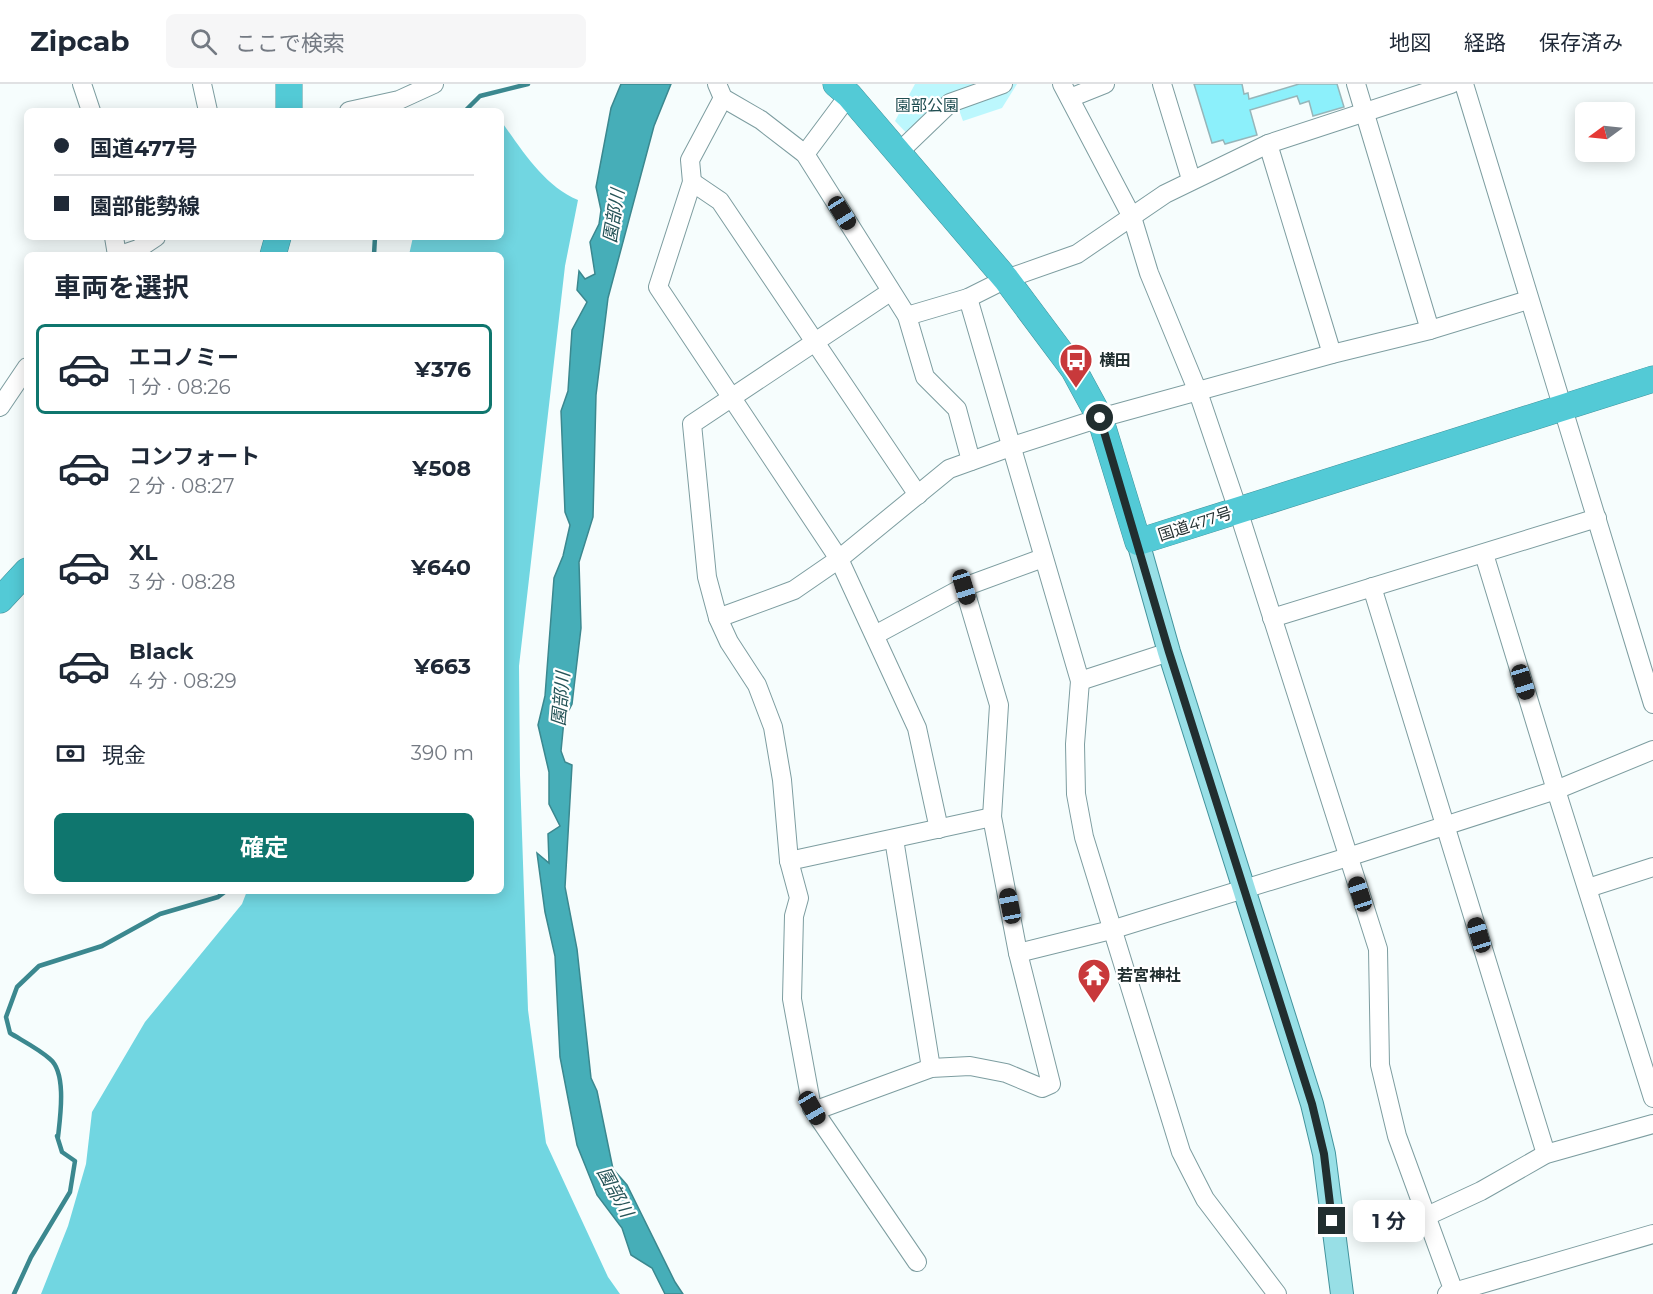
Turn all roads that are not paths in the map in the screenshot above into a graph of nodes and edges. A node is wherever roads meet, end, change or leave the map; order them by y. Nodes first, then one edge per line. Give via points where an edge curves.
1 (82, 84) edge
2 (202, 84) edge
3 (289, 84) edge
4 (434, 84) edge
5 (816, 84) edge
6 (1003, 84) edge
7 (1105, 84) edge
8 (1162, 84) edge
9 (1356, 84) edge
10 (1451, 84) edge
11 (1464, 84) edge
12 (720, 91) edge
13 (1066, 91) edge
14 (843, 94) edge
15 (90, 108) edge
16 (207, 108) edge
17 (288, 108) edge
18 (362, 108) edge
19 (1364, 112) junction
20 (1268, 144) junction
21 (898, 153) junction
22 (805, 154) junction
23 (1191, 180) junction
24 (692, 182) junction
25 (1132, 217) junction
26 (152, 240) edge
27 (128, 252) edge
28 (1006, 279) junction
29 (890, 292) junction
30 (968, 298) junction
31 (1528, 300) junction
32 (907, 316) junction
33 (1430, 330) junction
34 (815, 342) junction
35 (1332, 354) junction
36 (24, 371) edge
37 (1653, 379) edge
38 (1198, 393) junction
39 (733, 397) junction
40 (0, 407) edge
41 (1562, 407) junction
42 (1100, 418) junction
43 (1013, 446) junction
44 (971, 461) junction
45 (918, 495) junction
46 (1238, 510) junction
47 (1597, 518) junction
48 (1138, 542) junction
49 (1484, 554) junction
50 (1043, 558) junction
51 (839, 559) junction
52 (24, 574) edge
53 (964, 587) junction
54 (1372, 587) junction
55 (0, 600) edge
56 (718, 618) junction
57 (1272, 618) junction
58 (875, 635) junction
59 (1169, 652) junction
60 (1080, 681) junction
61 (1653, 704) edge
62 (1653, 750) edge
63 (1556, 790) junction
64 (992, 817) junction
65 (1445, 825) junction
66 (939, 829) junction
67 (894, 839) junction
68 (1348, 857) junction
69 (789, 861) junction
70 (1653, 867) edge
71 (1244, 888) junction
72 (1588, 888) junction
73 (1111, 930) junction
74 (1018, 953) junction
75 (931, 1068) junction
76 (1653, 1098) edge
77 (812, 1108) junction
78 (1653, 1124) edge
79 (1546, 1154) junction
80 (1427, 1216) junction
81 (1653, 1234) edge
82 (917, 1262) dead end
83 (1451, 1293) edge
84 (1277, 1294) edge
85 (1342, 1294) edge

1 - 15 street
2 - 16 street
3 - 17 highway
4 - 18 street via 399,100
5 - 14 highway, 国道477号
6 - 21 street via 950,103
7 - 13 street
8 - 23 street
9 - 19 street
10 - 19 street
11 - 31 street
12 - 22 street
12 - 24 street via 690,160
13 - 25 street
14 - 21 highway, 国道477号
14 - 22 street
19 - 20 street
19 - 33 street
20 - 23 street
20 - 35 street
21 - 28 highway, 国道477号
22 - 29 street
23 - 25 street
24 - 34 street via 720,201
24 - 39 street via 658,287
25 - 28 street via 1077,254
25 - 38 street via 1149,273
26 - 27 street
28 - 30 street
28 - 42 highway, 国道477号 via 1074,370
29 - 32 street
29 - 34 street
30 - 32 street
30 - 43 street
31 - 33 street
31 - 41 street
32 - 44 street via 926,377 957,410
33 - 35 street
34 - 39 street
34 - 45 street
35 - 38 street
36 - 40 street
37 - 41 highway, 国道477号
38 - 42 street
38 - 46 street
39 - 51 street
39 - 56 street via 692,424 707,577
41 - 46 highway, 国道477号
41 - 47 street
42 - 43 street
42 - 48 highway, 国道477号
43 - 44 street
43 - 50 street
44 - 45 street via 949,469
45 - 51 street
46 - 48 highway, 国道477号
46 - 57 street
47 - 49 street
47 - 61 street
48 - 59 main road
49 - 54 street
49 - 63 street
50 - 53 street
50 - 60 street
51 - 56 street via 794,590
51 - 58 street
52 - 55 highway
53 - 58 street
53 - 64 street via 999,705
54 - 57 street
54 - 65 street
56 - 69 street via 757,685 773,727
57 - 68 street
58 - 66 street via 917,728
59 - 60 street
59 - 71 main road
60 - 73 street via 1076,794
62 - 63 street
63 - 65 street
63 - 72 street
64 - 66 street
64 - 74 street
65 - 68 street
65 - 79 street
66 - 67 street
67 - 69 street
67 - 75 street
68 - 71 street
68 - 80 street via 1378,949 1380,1065 1397,1136
69 - 77 street via 799,898 794,916 792,999
70 - 72 street
71 - 73 street
71 - 85 main road via 1312,1104
72 - 76 street
73 - 74 street
73 - 84 street via 1181,1152 1205,1199
74 - 75 street via 1051,1084 1042,1088 1006,1073 970,1066
75 - 77 street via 822,1108
77 - 82 street
78 - 79 street
79 - 80 street
80 - 83 street
81 - 83 street

